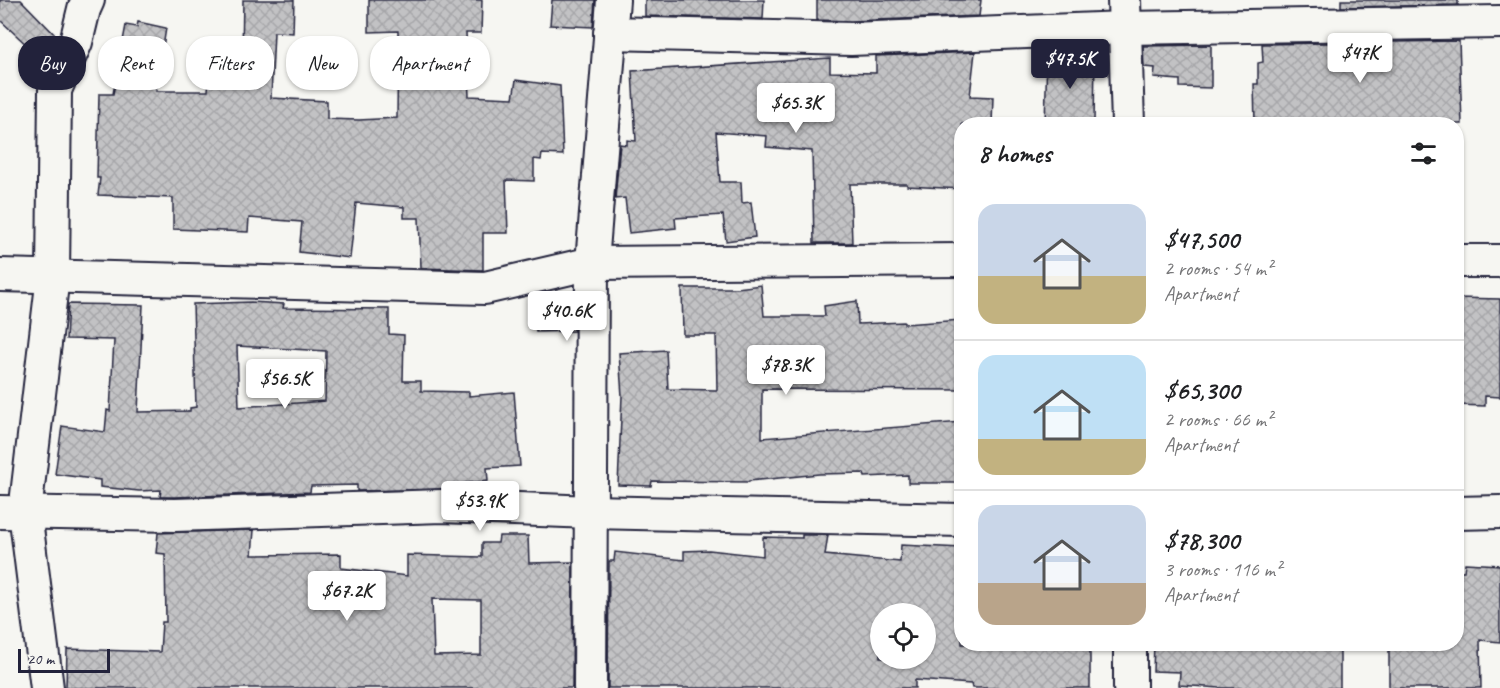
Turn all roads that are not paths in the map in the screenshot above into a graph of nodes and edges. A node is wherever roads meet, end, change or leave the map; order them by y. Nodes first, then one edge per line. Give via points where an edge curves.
1 (88, 0) edge
2 (613, 0) edge
3 (1124, 14) edge
4 (1500, 22) edge
5 (610, 33) junction
6 (1128, 117) edge
7 (954, 260) edge
8 (1464, 261) edge
9 (1500, 261) edge
10 (592, 263) junction
11 (0, 275) edge
12 (53, 276) junction
13 (12, 512) edge
14 (591, 512) junction
15 (1500, 512) edge
16 (1464, 513) edge
17 (954, 520) edge
18 (1130, 651) edge
19 (46, 688) edge
20 (590, 688) edge
21 (1130, 688) edge

1 - 12 street via 76,42 55,90
2 - 5 street
3 - 4 street
3 - 5 street via 851,39
3 - 6 street
5 - 10 street
7 - 10 street
8 - 9 street
10 - 12 street via 484,288
10 - 14 street
11 - 12 street
12 - 13 street
13 - 14 street via 175,514 442,506
13 - 19 street
14 - 17 street
14 - 20 street
15 - 16 street
18 - 21 street

